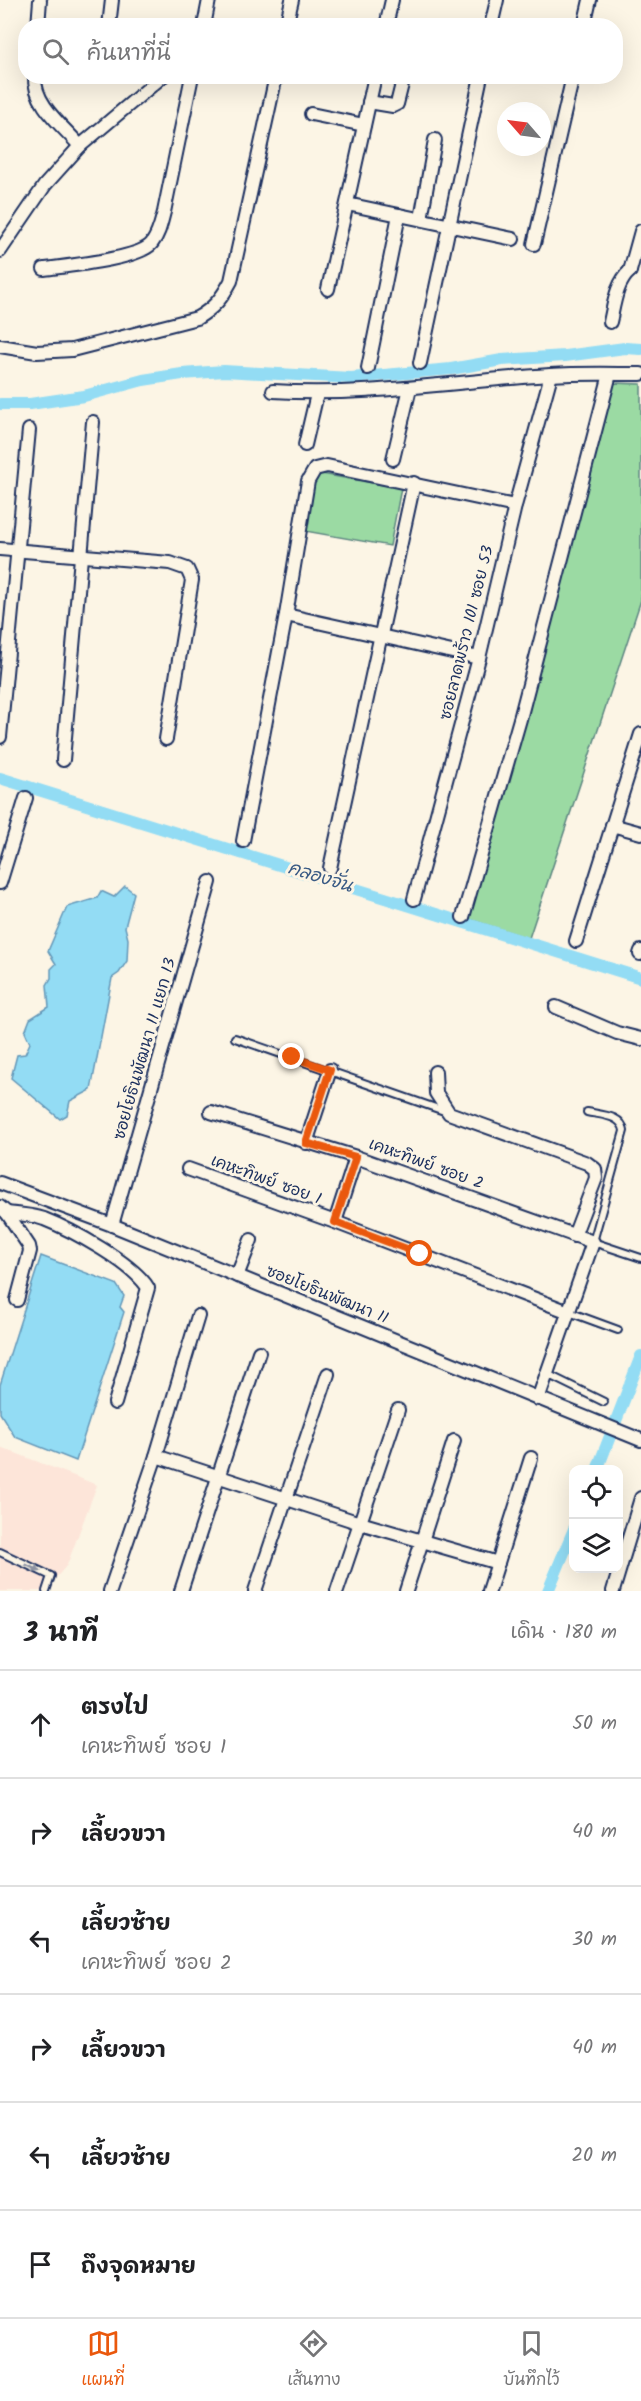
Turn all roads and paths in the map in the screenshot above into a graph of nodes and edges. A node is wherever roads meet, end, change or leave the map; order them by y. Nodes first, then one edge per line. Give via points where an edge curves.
1 (40, 0) edge
2 (112, 0) edge
3 (209, 0) edge
4 (292, 0) edge
5 (392, 0) edge
6 (497, 0) edge
7 (590, 0) edge
8 (39, 18) edge
9 (110, 18) edge
10 (206, 18) edge
11 (288, 18) edge
12 (388, 18) edge
13 (493, 18) edge
14 (586, 18) edge
15 (36, 84) edge
16 (154, 84) edge
17 (190, 84) edge
18 (274, 84) edge
19 (373, 84) edge
20 (402, 84) edge
21 (478, 84) edge
22 (571, 84) edge
23 (369, 102) junction
24 (311, 114) dead end
25 (364, 125) junction
26 (435, 140) dead end
27 (80, 146) junction
28 (347, 204) junction
29 (399, 215) junction
30 (421, 219) junction
31 (449, 224) junction
32 (641, 231) edge
33 (513, 238) dead end
34 (534, 244) dead end
35 (0, 251) edge
36 (45, 269) dead end
37 (636, 274) edge
38 (328, 289) dead end
39 (610, 322) dead end
40 (0, 345) edge
41 (420, 363) dead end
42 (368, 368) dead end
43 (610, 374) junction
44 (641, 374) edge
45 (551, 375) junction
46 (410, 388) junction
47 (273, 391) dead end
48 (317, 394) junction
49 (93, 423) dead end
50 (29, 430) dead end
51 (306, 446) dead end
52 (393, 459) dead end
53 (414, 483) junction
54 (515, 506) junction
55 (0, 549) edge
56 (18, 550) junction
57 (81, 555) junction
58 (286, 615) junction
59 (382, 634) junction
60 (479, 658) junction
61 (641, 734) edge
62 (0, 737) edge
63 (166, 739) dead end
64 (63, 760) dead end
65 (26, 798) dead end
66 (612, 825) junction
67 (641, 833) edge
68 (243, 841) dead end
69 (330, 868) dead end
70 (210, 882) dead end
71 (0, 883) edge
72 (414, 899) dead end
73 (463, 917) dead end
74 (576, 941) dead end
75 (556, 1007) dead end
76 (235, 1038) dead end
77 (641, 1039) edge
78 (330, 1070) junction
79 (435, 1072) dead end
80 (211, 1112) dead end
81 (587, 1112) dead end
82 (449, 1113) junction
83 (306, 1143) junction
84 (356, 1157) junction
85 (188, 1170) dead end
86 (0, 1183) edge
87 (4, 1210) edge
88 (335, 1222) junction
89 (112, 1225) junction
90 (574, 1236) junction
91 (250, 1240) dead end
92 (593, 1242) junction
93 (641, 1258) edge
94 (237, 1276) junction
95 (17, 1300) dead end
96 (569, 1312) junction
97 (198, 1316) dead end
98 (618, 1330) dead end
99 (259, 1352) dead end
100 (328, 1374) dead end
101 (547, 1374) junction
102 (538, 1399) junction
103 (604, 1402) dead end
104 (115, 1403) dead end
105 (398, 1410) dead end
106 (641, 1440) edge
107 (454, 1441) dead end
108 (156, 1456) junction
109 (531, 1458) dead end
110 (217, 1475) junction
111 (286, 1498) junction
112 (641, 1498) edge
113 (360, 1524) junction
114 (422, 1542) junction
115 (0, 1552) edge
116 (498, 1563) junction
117 (45, 1591) edge
118 (110, 1591) edge
119 (181, 1591) edge
120 (255, 1591) edge
121 (337, 1591) edge
122 (406, 1591) edge
123 (489, 1591) edge
124 (613, 1591) edge

1 - 8 street
2 - 9 street
3 - 10 street
4 - 11 street
5 - 12 street
6 - 13 street
7 - 14 street
15 - 27 street via 43,104
16 - 27 street
17 - 36 street via 164,212 152,244 129,256
18 - 40 street via 231,281 223,298 197,318 72,350 37,352
19 - 23 street
20 - 23 street via 397,104 388,107
21 - 31 street
22 - 34 street
23 - 25 street
24 - 25 street
25 - 28 street
26 - 30 street
27 - 35 street via 45,185
28 - 29 street
28 - 38 street
29 - 30 street
29 - 42 street
30 - 31 street
31 - 33 street
31 - 41 street
32 - 37 street
37 - 39 street via 623,277
43 - 44 street
43 - 45 street
43 - 73 street via 520,719
45 - 46 street
45 - 54 street, ซอยลาดพร้าว 101 ซอย 53
46 - 48 street
46 - 52 street
47 - 48 street
48 - 51 street
49 - 57 street
50 - 56 street
53 - 54 street
53 - 58 street via 327,466 315,469 308,480
53 - 59 street
54 - 60 street, ซอยลาดพร้าว 101 ซอย 53
55 - 56 street
56 - 57 street
56 - 62 street
57 - 63 street via 170,563 191,574
57 - 64 street
58 - 59 street
58 - 68 street
59 - 60 street
59 - 69 street
60 - 72 street, ซอยลาดพร้าว 101 ซอย 53
61 - 66 street
65 - 71 street
66 - 67 street
66 - 74 street
70 - 89 street, ซอยโยธินพัฒนา 11 แยก 13
75 - 77 street
76 - 78 lane
78 - 82 lane
78 - 83 street
79 - 82 street via 436,1093
80 - 83 street, เคหะทิพย์ ซอย 2
81 - 92 lane via 619,1119 624,1131
82 - 90 street via 595,1169 596,1178
83 - 84 street, เคหะทิพย์ ซอย 2
84 - 88 street
84 - 90 street, เคหะทิพย์ ซอย 2
85 - 88 street, เคหะทิพย์ ซอย 1
86 - 89 street, ซอยโยธินพัฒนา 11
87 - 95 street via 30,1246
87 - 104 street via 42,1218 62,1227 141,1276 148,1288
88 - 96 street, เคหะทิพย์ ซอย 1
89 - 94 street, ซอยโยธินพัฒนา 11
90 - 92 street, เคหะทิพย์ ซอย 2
91 - 94 street
92 - 93 lane
92 - 96 street
94 - 102 street, ซอยโยธินพัฒนา 11
96 - 98 lane
96 - 101 street
97 - 108 street
99 - 110 street
100 - 111 street
101 - 102 street
101 - 103 lane
102 - 106 street, ซอยโยธินพัฒนา 11
105 - 113 street
107 - 114 street
108 - 110 street
108 - 118 street
109 - 116 street
110 - 111 street
110 - 119 street
111 - 113 street
111 - 120 street
112 - 124 street
113 - 114 street
113 - 121 street
114 - 116 street
114 - 122 street
115 -> 117 lane via 51,1576
116 - 123 street

